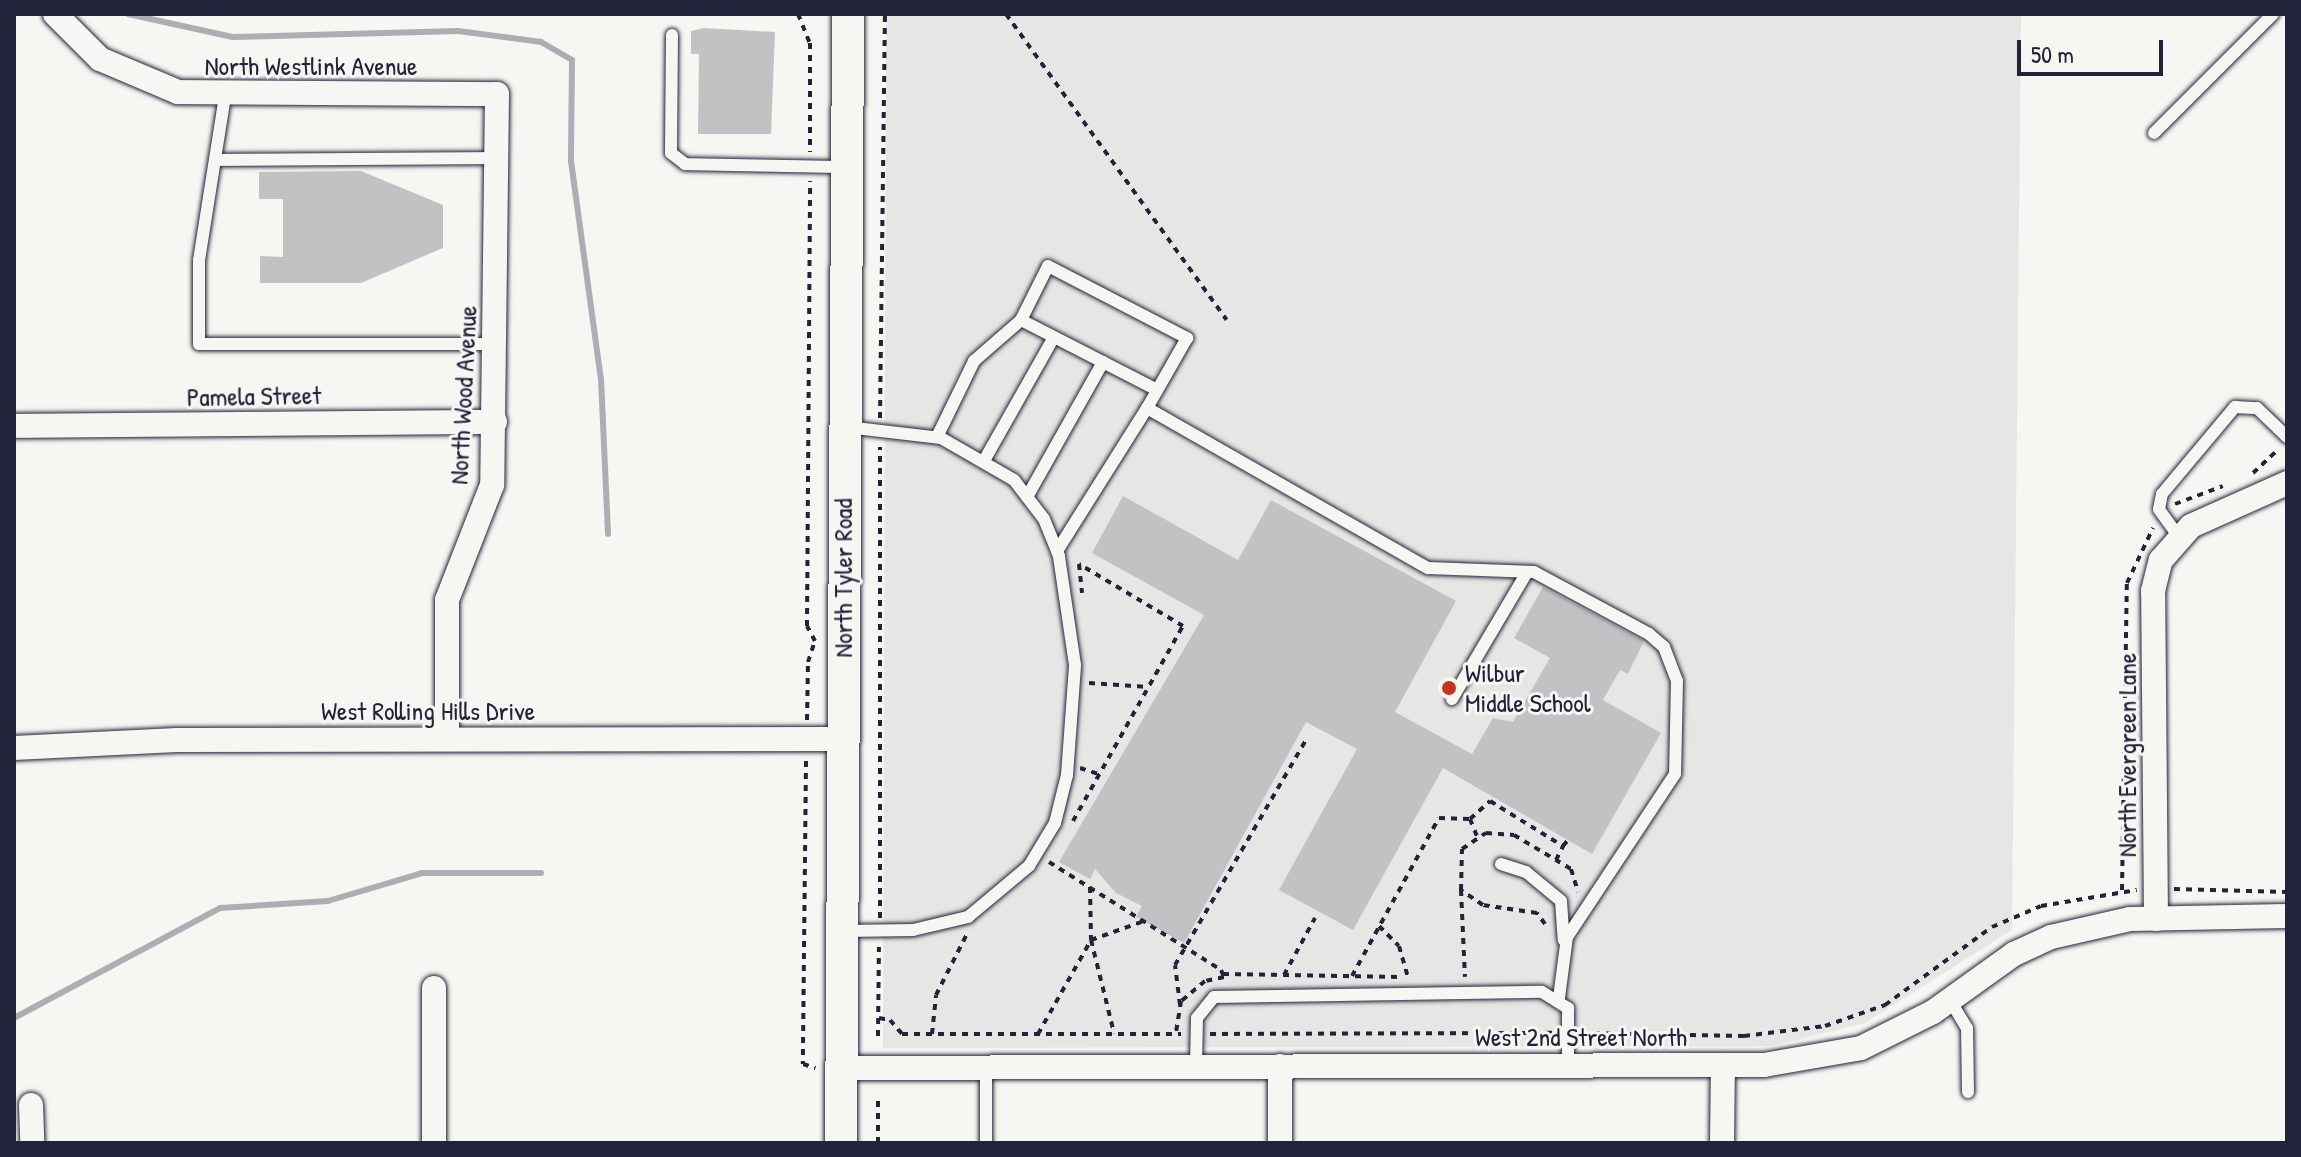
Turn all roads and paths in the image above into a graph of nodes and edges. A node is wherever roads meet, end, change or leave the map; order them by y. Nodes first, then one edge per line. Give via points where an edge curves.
1 (55, 14) edge
2 (798, 14) edge
3 (848, 14) edge
4 (885, 14) edge
5 (1006, 14) edge
6 (2273, 14) edge
7 (672, 35) dead end
8 (497, 94) joint
9 (225, 96) junction
10 (2154, 133) dead end
11 (496, 158) junction
12 (215, 160) junction
13 (810, 166) junction
14 (847, 167) junction
15 (1021, 320) junction
16 (1227, 320) dead end
17 (1054, 337) junction
18 (495, 344) junction
19 (1103, 362) junction
20 (1157, 390) junction
21 (1147, 408) junction
22 (495, 422) junction
23 (14, 426) edge
24 (844, 427) junction
25 (880, 430) junction
26 (937, 437) junction
27 (2287, 437) edge
28 (985, 459) junction
29 (2287, 483) edge
30 (1027, 497) junction
31 (2179, 537) junction
32 (1057, 551) junction
33 (1527, 572) junction
34 (1089, 683) dead end
35 (1149, 687) dead end
36 (1452, 699) dead end
37 (447, 739) junction
38 (806, 739) junction
39 (842, 739) junction
40 (1306, 740) dead end
41 (14, 748) edge
42 (1078, 768) dead end
43 (1099, 774) dead end
44 (1470, 819) junction
45 (1478, 839) junction
46 (1568, 840) dead end
47 (1563, 846) junction
48 (1556, 860) junction
49 (1049, 862) dead end
50 (1501, 864) dead end
51 (1090, 887) junction
52 (1461, 890) junction
53 (2156, 890) junction
54 (2287, 892) edge
55 (1579, 916) junction
56 (2287, 916) edge
57 (1315, 918) dead end
58 (2156, 919) junction
59 (1144, 921) junction
60 (1379, 926) junction
61 (1548, 930) dead end
62 (841, 931) junction
63 (880, 931) junction
64 (1091, 940) junction
65 (1187, 945) junction
66 (1565, 947) junction
67 (1223, 974) junction
68 (1284, 975) junction
69 (1352, 976) junction
70 (1408, 977) junction
71 (1422, 977) dead end
72 (1451, 977) dead end
73 (1465, 977) junction
74 (1481, 978) dead end
75 (434, 988) dead end
76 (1559, 998) junction
77 (1950, 1000) junction
78 (1180, 1005) junction
79 (879, 1018) junction
80 (1579, 1018) dead end
81 (1574, 1033) junction
82 (1038, 1034) junction
83 (1114, 1034) junction
84 (1176, 1034) junction
85 (1197, 1034) junction
86 (878, 1036) dead end
87 (1568, 1065) junction
88 (1723, 1065) junction
89 (1196, 1066) junction
90 (1280, 1066) junction
91 (986, 1067) junction
92 (828, 1074) junction
93 (1968, 1092) dead end
94 (878, 1096) dead end
95 (31, 1105) dead end
96 (32, 1143) edge
97 (434, 1143) edge
98 (841, 1143) edge
99 (878, 1143) edge
100 (986, 1143) edge
101 (1280, 1143) edge
102 (1722, 1143) edge

1 - 9 street, North Westlink Avenue via 100,59 178,92
2 - 13 path via 810,43
3 - 14 main road, North Tyler Road
4 - 25 path
5 - 16 path
6 - 10 lane
7 - 13 lane via 671,153 685,164
8 - 9 street, North Westlink Avenue
8 - 11 street, North Wood Avenue
9 - 12 lane
11 - 12 lane
11 - 18 street, North Wood Avenue
12 - 18 lane via 199,260 199,344
13 - 14 lane
13 - 38 path via 807,626 815,641 808,662
14 - 24 main road, North Tyler Road
15 - 17 lane
15 - 20 lane via 1048,266 1187,338
15 - 26 lane via 974,361
17 - 19 lane
17 - 28 lane
18 - 22 street, North Wood Avenue
19 - 20 lane
19 - 30 lane
20 - 21 lane
21 - 32 lane
21 - 33 lane via 1428,568
22 - 23 street, Pamela Street
22 - 37 street, North Wood Avenue via 492,485 447,600
24 - 25 lane
24 - 39 main road, North Tyler Road
25 - 26 lane
25 - 63 path
26 - 28 lane
27 - 31 lane via 2257,408 2235,407 2223,417 2159,502
28 - 30 lane
29 - 31 street
30 - 32 lane
31 - 53 street, North Evergreen Lane via 2161,560 2153,591
32 - 63 lane via 1075,665 1074,730 1055,823 1029,866 990,904 968,917
33 - 36 lane
33 - 55 lane via 1556,580 1649,634 1664,647 1677,681 1675,774
34 - 35 path
37 - 38 street, West Rolling Hills Drive
37 - 41 street, West Rolling Hills Drive
38 - 39 street, West Rolling Hills Drive
38 - 92 path via 803,1064
39 - 62 main road, North Tyler Road
40 - 65 path
42 - 43 path
44 - 45 path
44 - 47 path via 1490,801
44 - 60 path via 1439,818
45 - 48 path via 1514,835
45 - 52 path via 1462,849
46 - 47 path
47 - 48 path
48 - 55 path via 1571,869
49 - 51 path
50 - 66 lane via 1526,872 1561,901
51 - 59 path
51 - 64 path
52 - 61 path via 1483,905 1537,913
52 - 73 path
53 - 54 path
53 - 58 street, North Evergreen Lane
53 - 81 path via 2107,890 2041,906 1992,927 1885,1005 1825,1026 1744,1036
55 - 66 lane
56 - 58 street, West 2nd Street North
57 - 68 path
58 - 77 street, West 2nd Street North via 2051,937 2014,954
59 - 64 path
59 - 65 path
60 - 69 path
60 - 70 path via 1399,946
62 - 63 lane
62 - 92 main road, North Tyler Road
63 - 79 path
64 - 82 path
64 - 83 path
65 - 67 path
65 - 78 path via 1175,965
66 - 76 lane
67 - 68 path
67 - 78 path via 1194,989
68 - 69 path
69 - 70 path
70 - 71 path
72 - 73 path
73 - 74 path
75 - 97 street
76 - 81 lane via 1568,1008
76 - 85 lane via 1542,992 1214,997 1202,1004
77 - 88 street, West 2nd Street North via 1861,1048
77 - 93 lane via 1967,1028
78 - 84 path
79 - 82 path via 890,1020 902,1034
79 - 86 path
80 - 81 path
81 - 85 path
81 - 87 lane
82 - 83 path
83 - 84 path
84 - 85 path
85 - 89 lane
87 - 88 street, West 2nd Street North
87 - 90 street, West 2nd Street North
88 - 102 street
89 - 90 street, West 2nd Street North
89 - 91 street, West 2nd Street North
90 - 101 street
91 - 92 street, West 2nd Street North
91 - 100 lane
92 - 98 main road, North Tyler Road
94 - 99 path
95 - 96 street

